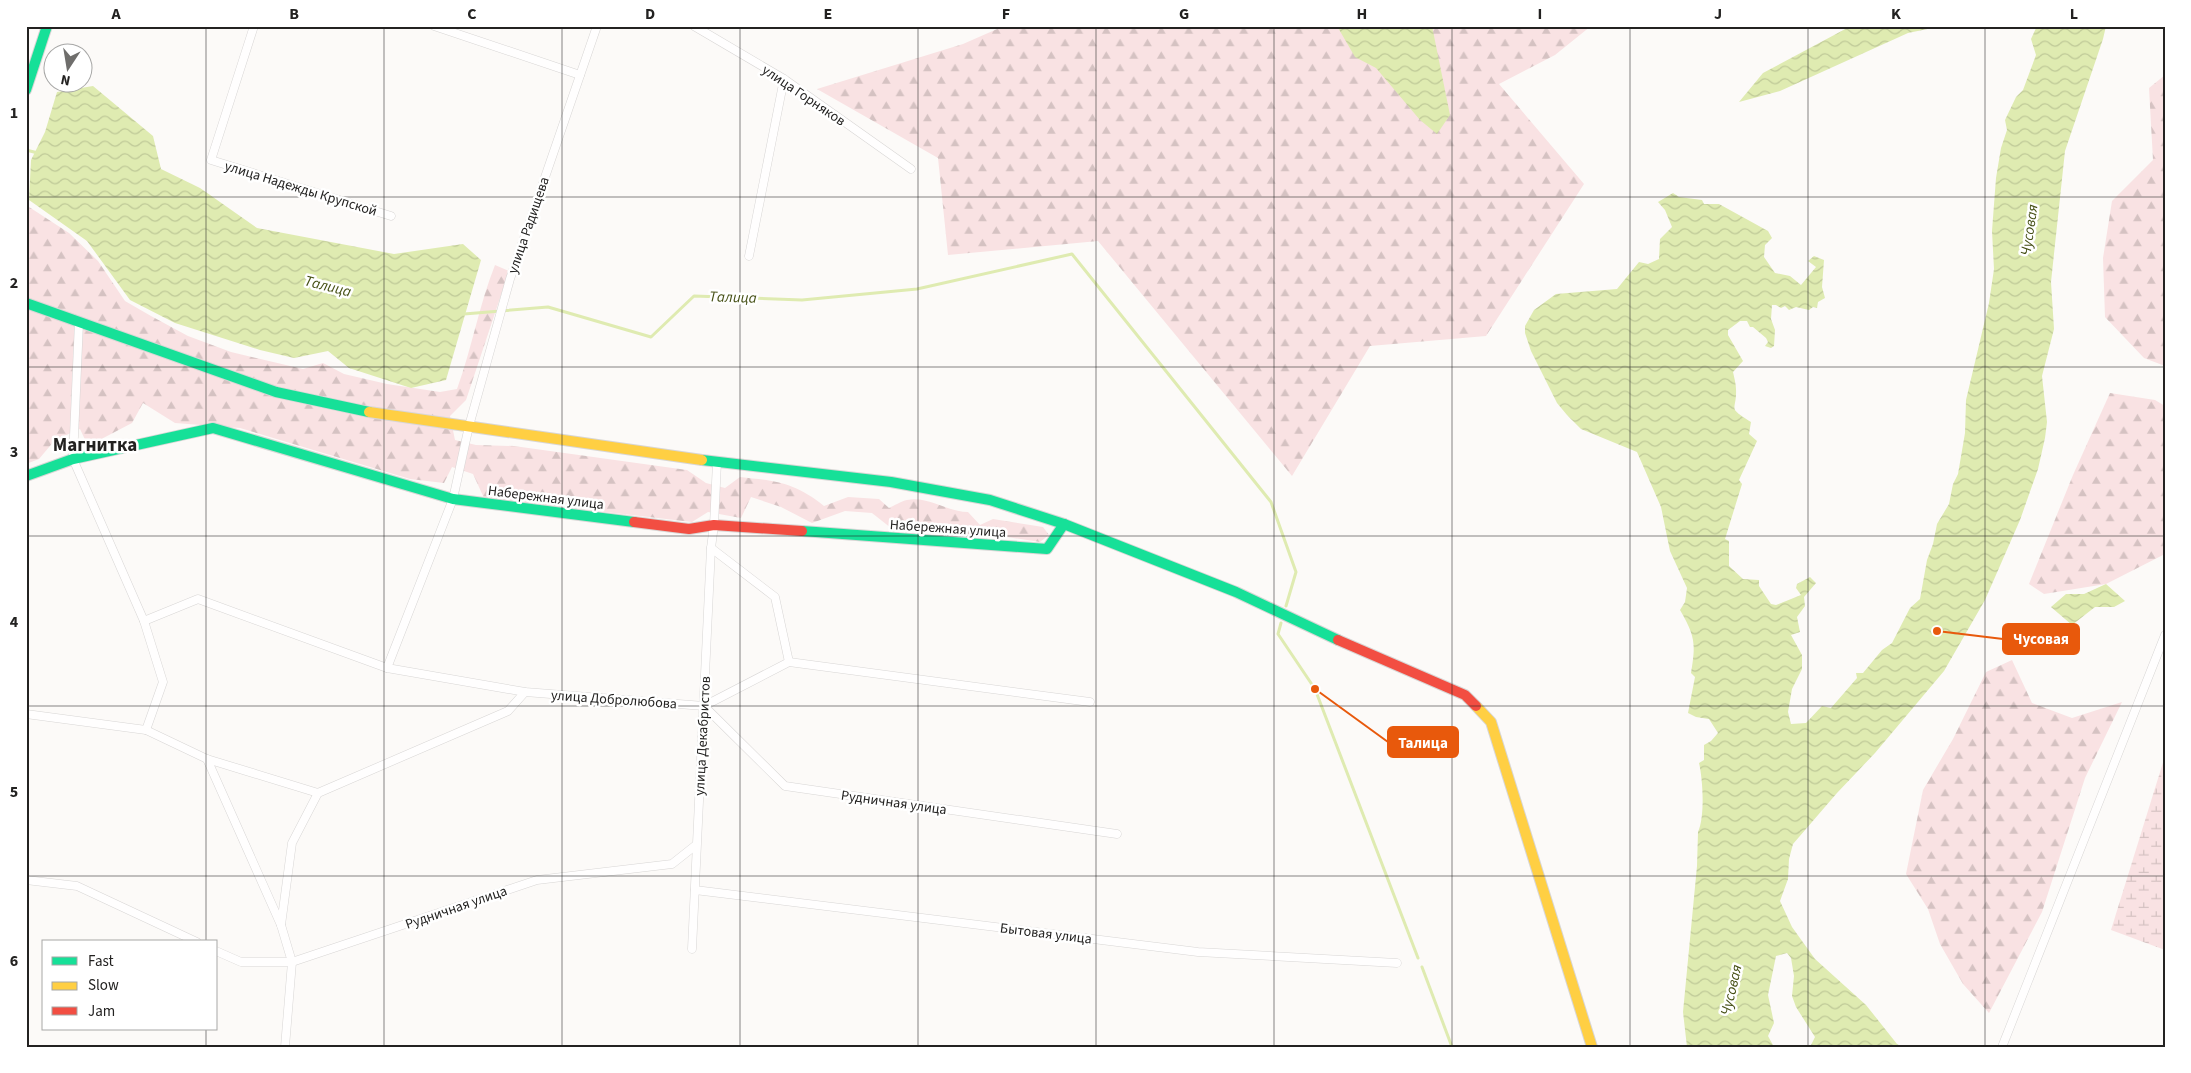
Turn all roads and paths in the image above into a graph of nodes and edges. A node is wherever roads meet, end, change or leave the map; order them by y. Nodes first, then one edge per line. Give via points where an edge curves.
1 (47, 26) edge
2 (254, 26) edge
3 (434, 26) edge
4 (597, 26) edge
5 (694, 26) edge
6 (580, 75) junction
7 (784, 79) junction
8 (26, 90) edge
9 (911, 169) dead end
10 (391, 216) dead end
11 (748, 256) dead end
12 (26, 303) edge
13 (79, 322) junction
14 (469, 426) junction
15 (72, 459) junction
16 (717, 462) junction
17 (26, 476) edge
18 (453, 499) junction
19 (714, 524) junction
20 (1064, 524) junction
21 (711, 548) junction
22 (144, 621) junction
23 (2165, 635) edge
24 (789, 662) junction
25 (387, 668) junction
26 (525, 692) junction
27 (1090, 702) dead end
28 (704, 706) junction
29 (26, 714) edge
30 (146, 730) junction
31 (207, 760) junction
32 (318, 793) junction
33 (1117, 834) dead end
34 (696, 845) junction
35 (26, 880) edge
36 (695, 890) junction
37 (281, 925) junction
38 (193, 940) edge
39 (692, 949) dead end
40 (218, 952) edge
41 (292, 962) junction
42 (1397, 963) dead end
43 (285, 1047) edge
44 (1592, 1047) edge
45 (2002, 1047) edge

1 - 8 street
2 - 10 street, улица Надежды Крупской via 211,160
3 - 6 street
4 - 6 street, улица Радищева
5 - 7 street, улица Горняков
6 - 14 street, улица Радищева via 516,259
7 - 9 street, улица Горняков
7 - 11 street
12 - 13 street
13 - 14 street via 276,392 389,416
13 - 15 street
14 - 16 street
14 - 18 street, улица Радищева
15 - 17 street, Набережная улица
15 - 18 street, Набережная улица via 212,428
15 - 22 street
16 - 19 street, улица Декабристов
16 - 20 street via 891,482 990,500
18 - 19 street, Набережная улица via 690,529
18 - 25 street, улица Радищева
19 - 20 street, Набережная улица via 1048,549
19 - 21 street, улица Декабристов
20 - 44 street via 1236,592 1465,695 1491,722
21 - 24 street via 775,597
21 - 28 street, улица Декабристов
22 - 25 street, улица Добролюбова via 198,599
22 - 30 street via 163,682
23 - 45 street
24 - 27 street
24 - 28 street
25 - 26 street, улица Добролюбова
26 - 28 street, улица Добролюбова
26 - 32 street via 508,711
28 - 33 street, Рудничная улица via 785,786
28 - 34 street, улица Декабристов
29 - 30 street
30 - 31 street
31 - 32 street
31 - 37 street
32 - 37 street via 292,843
34 - 36 street, улица Декабристов
34 - 41 street, Рудничная улица via 672,864 537,880
35 - 38 street via 77,886
36 - 39 street, улица Декабристов
36 - 42 street, Бытовая улица via 1198,952
37 - 41 street
40 - 41 street, Рудничная улица via 241,962
41 - 43 street

